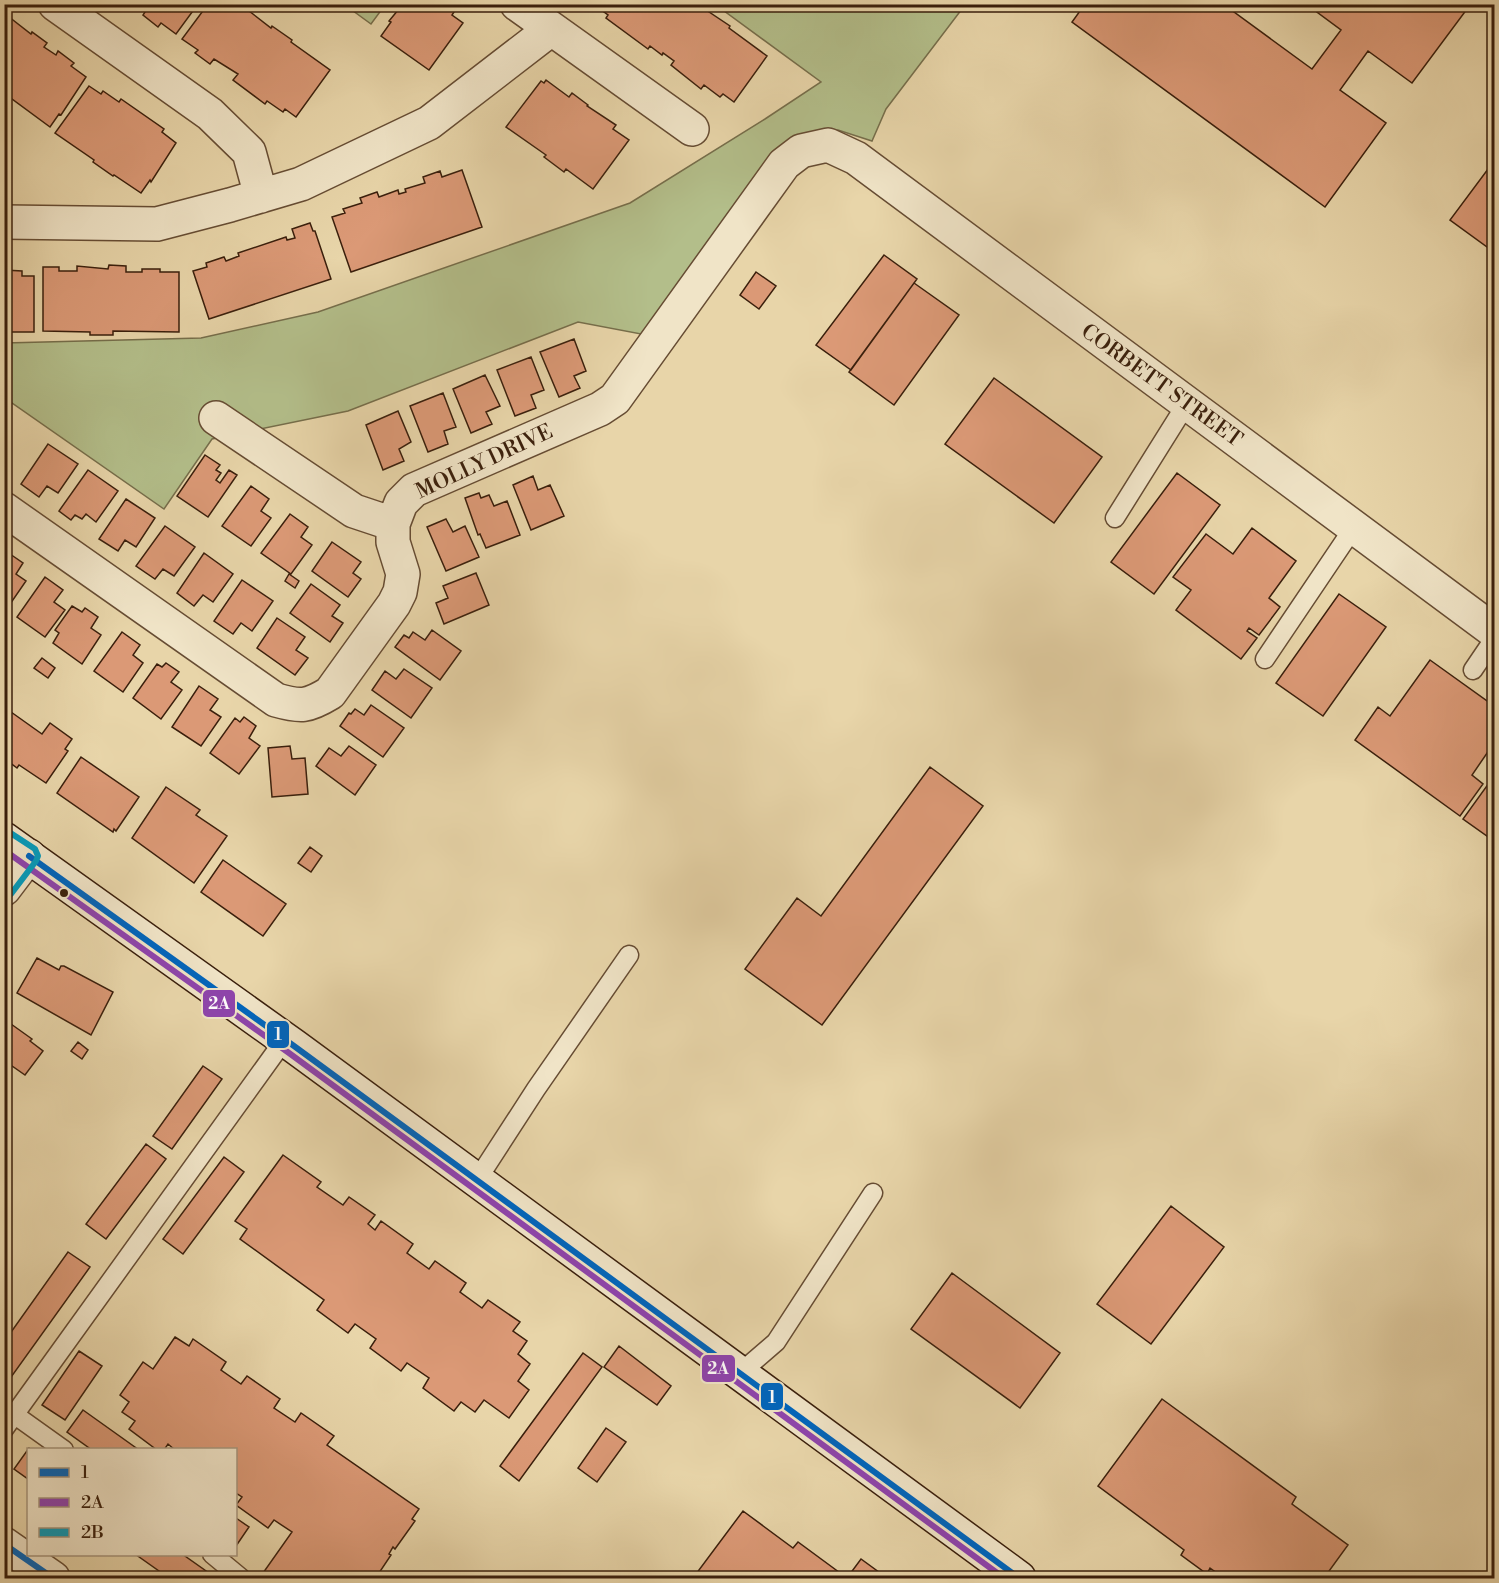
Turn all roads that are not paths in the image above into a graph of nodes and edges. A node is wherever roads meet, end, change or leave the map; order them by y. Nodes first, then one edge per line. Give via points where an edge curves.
1 (55, 4) edge
2 (517, 4) edge
3 (551, 29) junction
4 (692, 129) dead end
5 (828, 145) joint
6 (261, 196) junction
7 (4, 222) edge
8 (1187, 403) junction
9 (216, 418) dead end
10 (4, 509) edge
11 (1115, 518) dead end
12 (393, 524) junction
13 (1354, 527) junction
14 (1494, 630) edge
15 (1494, 639) edge
16 (1265, 659) dead end
17 (1473, 670) dead end
18 (16, 848) edge
19 (4, 889) edge
20 (629, 955) dead end
21 (285, 1039) junction
22 (477, 1180) junction
23 (873, 1193) dead end
24 (740, 1373) junction
25 (10, 1422) edge
26 (62, 1448) edge
27 (4, 1544) edge
28 (214, 1556) edge
29 (53, 1578) edge
30 (241, 1578) edge
31 (1019, 1578) edge

1 - 6 street via 210,114 249,152
2 - 3 street
3 - 4 street
3 - 6 street via 429,123 301,184
5 - 8 street, CORBETT STREET via 856,158
5 - 12 street, MOLLY DRIVE via 801,151 784,164 615,399 414,490 401,503
6 - 7 street via 157,224
8 - 11 lane
8 - 13 street, CORBETT STREET
9 - 12 street via 354,511
10 - 12 street via 276,700 296,706 315,702 330,693 394,604 403,574 393,542
13 - 14 street, CORBETT STREET
13 - 16 lane
15 - 17 lane
18 - 19 street
18 - 21 street
20 - 22 lane
21 - 22 street
21 - 25 lane
22 - 24 street
23 - 24 lane via 776,1342
24 - 31 street
25 - 26 lane
27 - 29 street
28 - 30 lane

